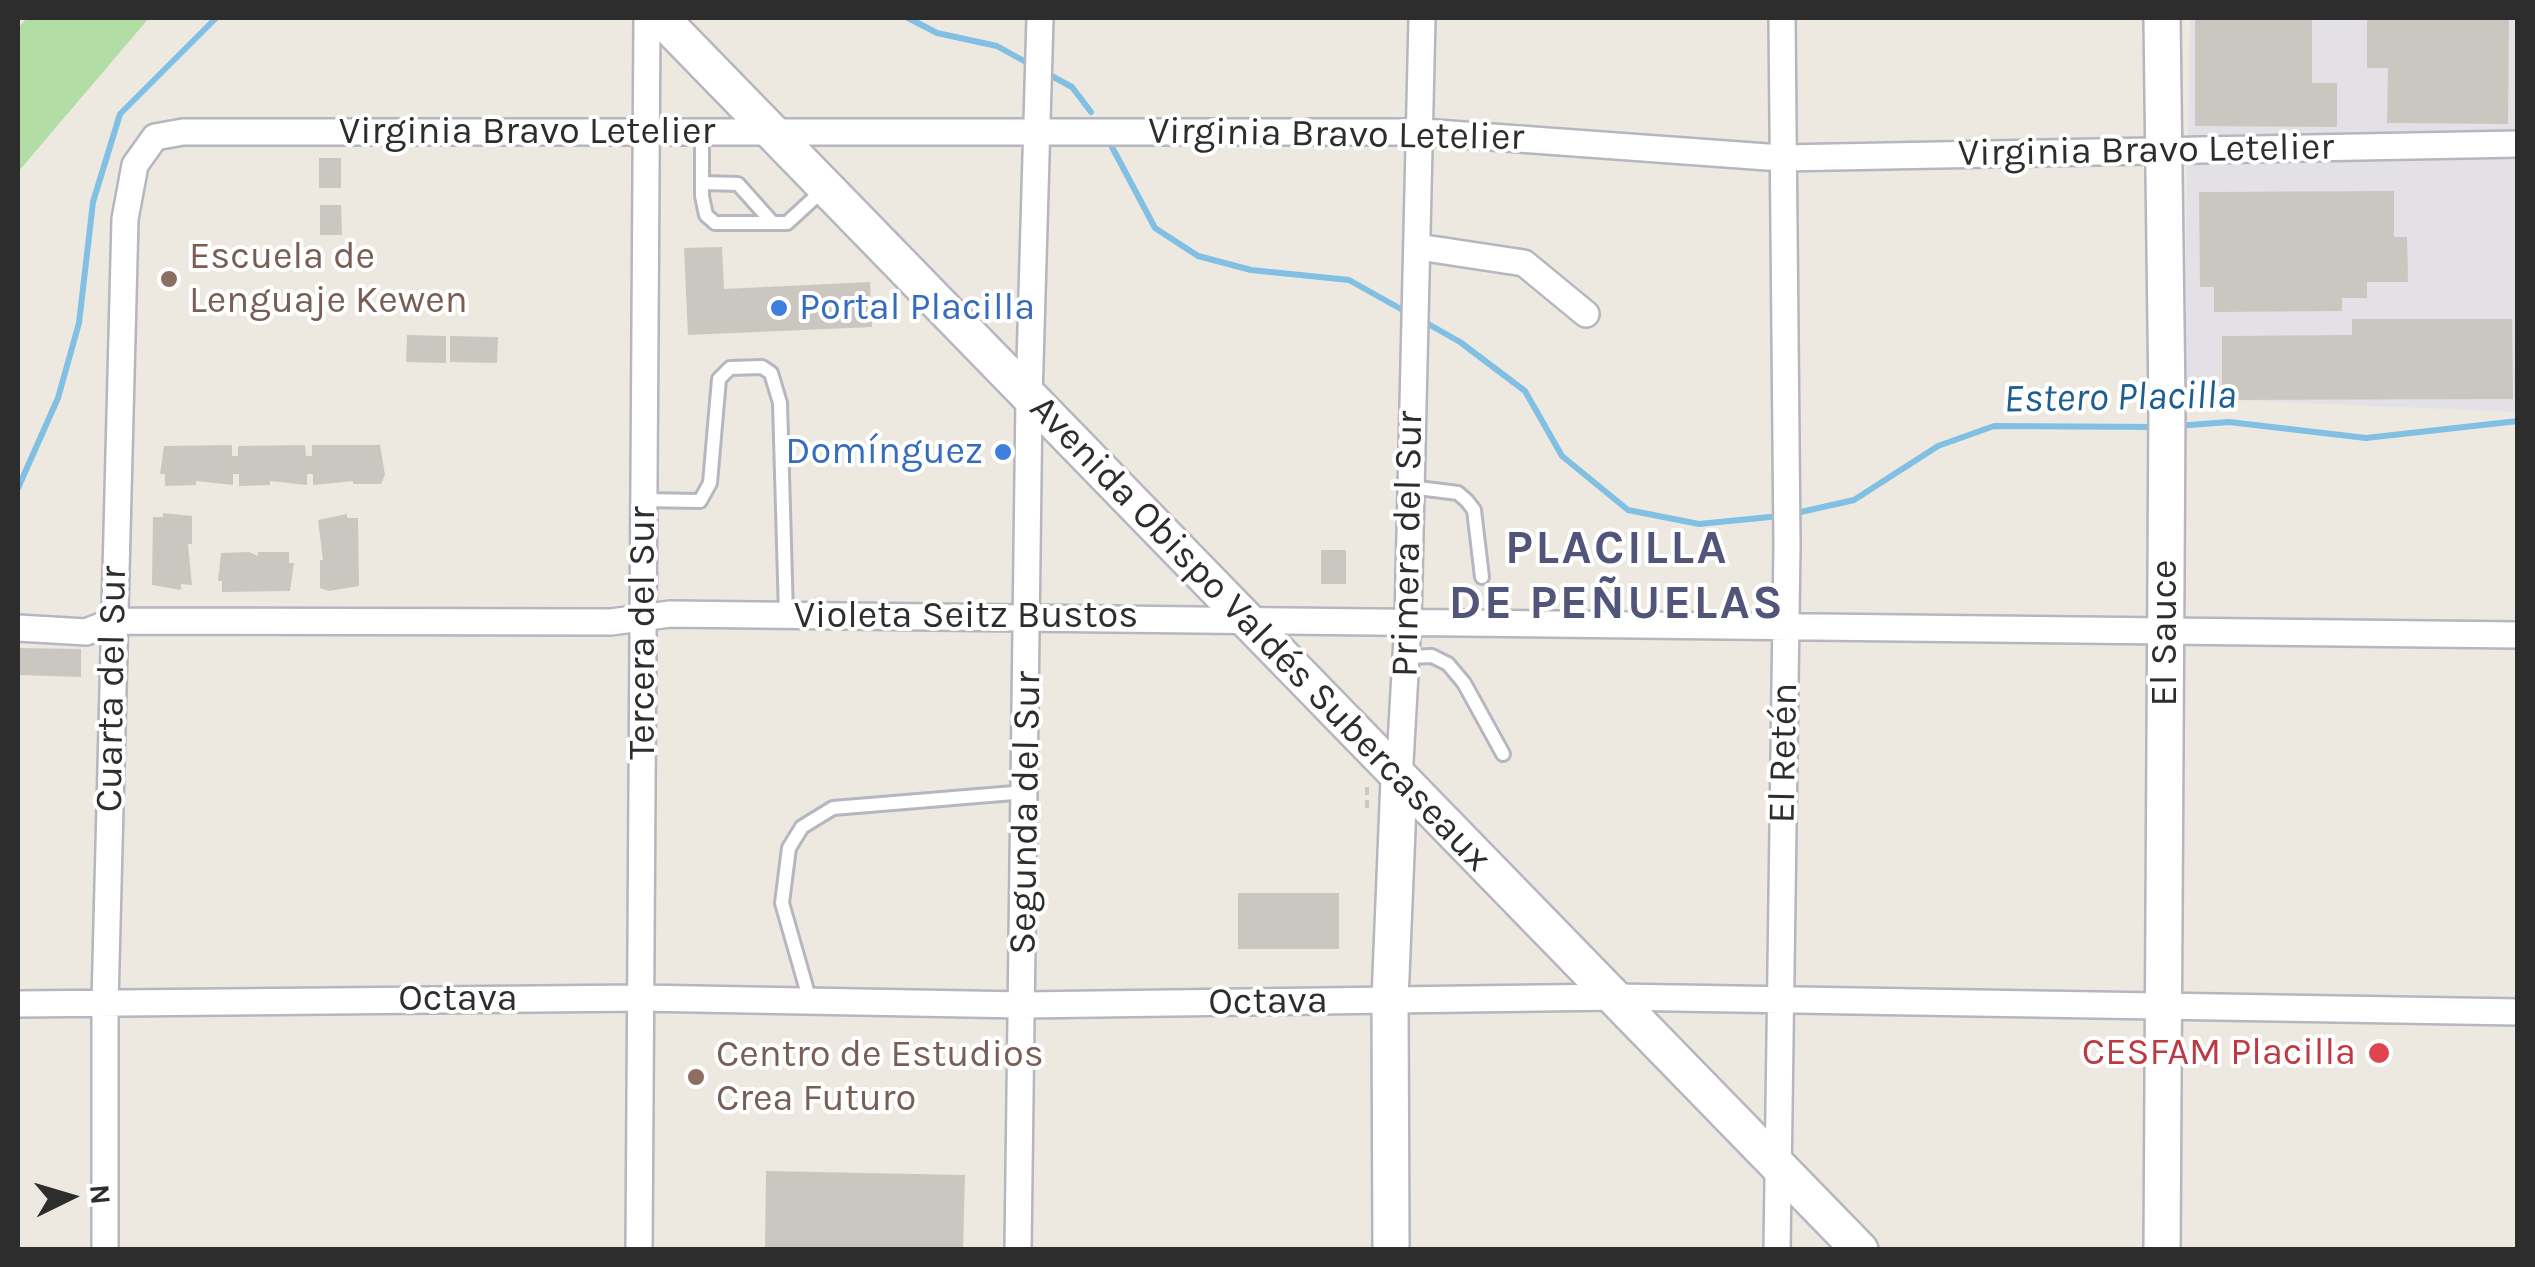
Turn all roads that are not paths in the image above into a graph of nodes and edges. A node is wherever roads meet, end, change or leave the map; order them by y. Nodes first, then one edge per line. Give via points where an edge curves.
1 (647, 18) edge
2 (662, 18) edge
3 (1040, 18) edge
4 (1422, 18) edge
5 (1782, 18) edge
6 (2162, 18) edge
7 (1040, 121) junction
8 (646, 132) junction
9 (702, 132) junction
10 (772, 132) junction
11 (1422, 132) junction
12 (155, 137) joint
13 (2518, 144) edge
14 (2161, 150) junction
15 (1781, 158) junction
16 (703, 183) junction
17 (825, 187) junction
18 (771, 222) junction
19 (1418, 248) junction
20 (1586, 314) dead end
21 (1029, 398) junction
22 (1410, 486) junction
23 (644, 500) junction
24 (1482, 577) dead end
25 (786, 615) junction
26 (1029, 616) junction
27 (643, 617) junction
28 (1241, 617) junction
29 (1408, 620) junction
30 (114, 621) junction
31 (1786, 625) junction
32 (18, 628) edge
33 (2165, 630) junction
34 (2518, 634) edge
35 (1406, 657) junction
36 (1503, 754) dead end
37 (1399, 780) junction
38 (1026, 792) junction
39 (1615, 997) junction
40 (640, 998) junction
41 (1390, 1000) junction
42 (1780, 1000) junction
43 (810, 1001) junction
44 (105, 1002) junction
45 (18, 1004) edge
46 (1022, 1005) junction
47 (2163, 1006) junction
48 (2518, 1012) edge
49 (1778, 1166) junction
50 (104, 1250) edge
51 (639, 1250) edge
52 (1018, 1250) edge
53 (1392, 1250) edge
54 (1777, 1250) edge
55 (1860, 1250) edge
56 (2162, 1250) edge

1 - 8 street, Tercera del Sur
2 - 10 street, Avenida Obispo Valdés Subercaseaux
3 - 7 street, Segunda del Sur
4 - 11 street, Primera del Sur
5 - 15 street, El Retén
6 - 14 street, El Sauce
7 - 10 street, Virginia Bravo Letelier
7 - 11 street, Virginia Bravo Letelier
7 - 21 street, Segunda del Sur
8 - 9 street, Virginia Bravo Letelier
8 - 12 street, Virginia Bravo Letelier
8 - 23 street, Tercera del Sur
9 - 10 street, Virginia Bravo Letelier
9 - 16 lane
10 - 17 street, Avenida Obispo Valdés Subercaseaux
11 - 15 street, Virginia Bravo Letelier
11 - 19 street, Primera del Sur
12 - 30 street, Cuarta del Sur via 135,165 125,219
13 - 14 street, Virginia Bravo Letelier
14 - 15 street, Virginia Bravo Letelier
14 - 33 street, El Sauce
15 - 31 street, El Retén
16 - 18 lane via 738,184
16 - 18 lane via 706,216 715,223
17 - 18 lane via 794,220
17 - 21 street, Avenida Obispo Valdés Subercaseaux
19 - 20 street via 1524,263
19 - 22 street, Primera del Sur
21 - 26 street, Segunda del Sur
21 - 28 street, Avenida Obispo Valdés Subercaseaux
22 - 24 lane via 1458,493 1467,501 1474,510
22 - 29 street, Primera del Sur
23 - 25 lane via 700,501 710,483 720,379 730,368 771,373 780,403
23 - 27 street, Tercera del Sur
25 - 26 street, Violeta Seitz Bustos
25 - 27 street, Violeta Seitz Bustos
26 - 28 street, Violeta Seitz Bustos
26 - 38 street, Segunda del Sur
27 - 30 street, Violeta Seitz Bustos
27 - 40 street, Tercera del Sur
28 - 29 street, Violeta Seitz Bustos
28 - 37 street, Avenida Obispo Valdés Subercaseaux
29 - 31 street, Violeta Seitz Bustos
29 - 35 street, Primera del Sur
30 - 32 street, Violeta Seitz Bustos via 86,632
30 - 44 street, Cuarta del Sur
31 - 33 street, Violeta Seitz Bustos
31 - 42 street, El Retén
33 - 34 street, Violeta Seitz Bustos
33 - 47 street, El Sauce
35 - 36 lane via 1432,656 1448,664
35 - 37 street, Primera del Sur
37 - 39 street, Avenida Obispo Valdés Subercaseaux
37 - 41 street, Primera del Sur
38 - 43 lane via 833,808 802,827 789,848 782,903
38 - 46 street, Segunda del Sur
39 - 41 street, Octava
39 - 42 street, Octava
39 - 49 street, Avenida Obispo Valdés Subercaseaux
40 - 43 street, Octava
40 - 44 street, Octava
40 - 51 street, Tercera del Sur
41 - 46 street, Octava
41 - 53 street, Primera del Sur
42 - 47 street, Octava
42 - 49 street, El Retén
43 - 46 street, Octava
44 - 45 street, Octava
44 - 50 street, Cuarta del Sur
46 - 52 street, Segunda del Sur
47 - 48 street, Octava
47 - 56 street, El Sauce
49 - 54 street, El Retén
49 - 55 street, Avenida Obispo Valdés Subercaseaux

